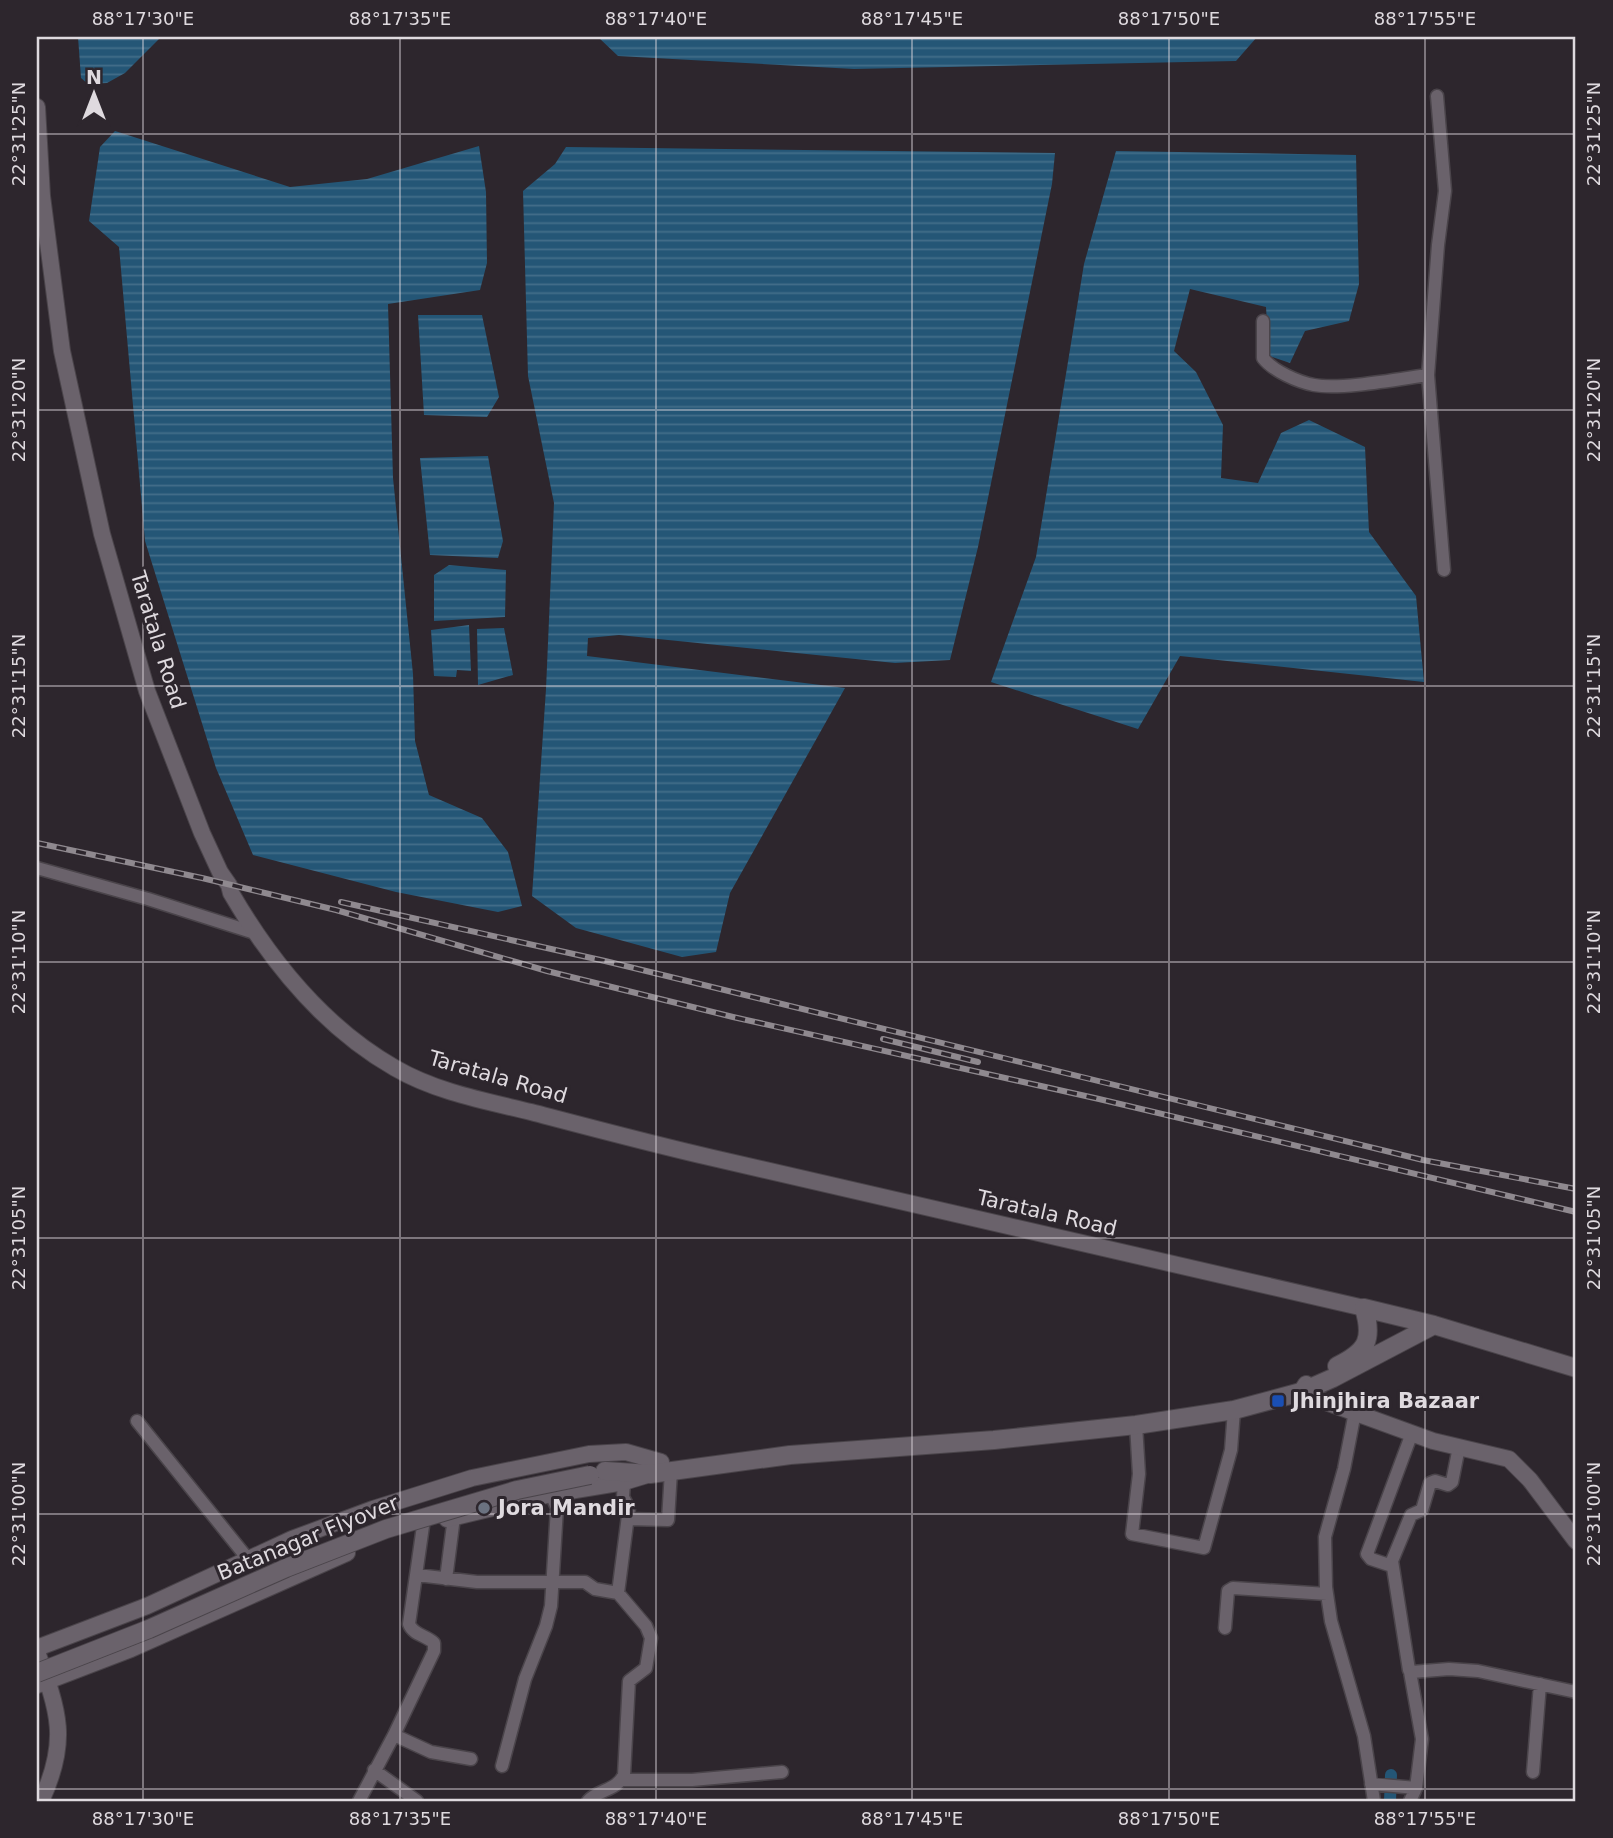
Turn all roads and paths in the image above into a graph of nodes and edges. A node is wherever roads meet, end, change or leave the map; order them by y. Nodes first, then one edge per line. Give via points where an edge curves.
1 (1437, 96) dead end
2 (37, 107) edge
3 (1263, 321) dead end
4 (1428, 375) junction
5 (1444, 570) dead end
6 (37, 868) edge
7 (255, 933) junction
8 (1364, 1308) junction
9 (1434, 1325) junction
10 (1576, 1368) edge
11 (1305, 1385) junction
12 (1234, 1410) junction
13 (1355, 1412) junction
14 (137, 1421) dead end
15 (1136, 1426) junction
16 (1412, 1433) junction
17 (1460, 1447) junction
18 (660, 1469) junction
19 (624, 1482) junction
20 (551, 1494) junction
21 (454, 1517) junction
22 (628, 1519) junction
23 (423, 1526) junction
24 (1575, 1533) edge
25 (248, 1559) junction
26 (1392, 1566) junction
27 (417, 1575) junction
28 (446, 1579) junction
29 (552, 1581) junction
30 (618, 1593) junction
31 (1327, 1594) junction
32 (1226, 1628) dead end
33 (37, 1650) edge
34 (1410, 1672) junction
35 (40, 1680) edge
36 (1540, 1684) junction
37 (1576, 1692) edge
38 (394, 1735) junction
39 (471, 1759) dead end
40 (502, 1766) dead end
41 (374, 1770) junction
42 (782, 1772) dead end
43 (1533, 1772) dead end
44 (621, 1780) junction
45 (1370, 1784) junction
46 (1416, 1788) junction
47 (41, 1801) edge
48 (359, 1801) edge
49 (417, 1801) edge
50 (588, 1801) edge
51 (1374, 1801) edge
52 (1410, 1801) edge

1 - 4 street via 1445,191
2 - 7 street, Taratala Road via 42,196 62,351 102,534 171,754 220,872
3 - 4 street via 1263,358 1275,369 1313,385
4 - 5 street
6 - 7 street
7 - 8 street, Taratala Road via 332,1023 375,1056 434,1086 674,1149
8 - 9 main road, Taratala Road
8 - 11 main road via 1370,1329 1366,1343 1350,1359
9 - 10 main road, Taratala Road
9 - 11 main road via 1357,1367
11 - 12 main road
11 - 13 street via 1312,1397
11 - 18 main road via 1119,1418 785,1448
12 - 15 main road
12 - 15 street via 1231,1450 1204,1548 1132,1534 1139,1474
13 - 16 street
13 - 31 street via 1325,1537
14 - 25 street
15 - 18 main road
16 - 17 street
16 - 26 street via 1367,1554
17 - 24 street via 1510,1460
17 - 26 street via 1452,1482 1430,1483 1422,1510 1411,1515 1404,1529
18 - 19 street
18 - 22 street via 668,1520
18 - 25 street via 626,1452 589,1454 472,1478 373,1509
18 - 35 main road, Batanagar Flyover, bridge via 597,1473 517,1490 386,1529 286,1568
19 - 20 street
19 - 22 street
20 - 21 street
20 - 29 street via 557,1508
21 - 23 street
21 - 28 street
22 - 30 street
23 - 27 street
23 - 35 street via 338,1556 131,1649
25 - 33 street
26 - 34 street
27 - 28 street
27 - 38 street via 409,1624 435,1647
28 - 29 street
29 - 30 street via 584,1582
29 - 40 street via 549,1617 525,1679
30 - 44 street via 651,1638 646,1668 629,1681 627,1751
31 - 32 street via 1233,1588 1228,1591
31 - 45 street via 1364,1736
33 - 35 street
34 - 36 street via 1478,1671
34 - 46 street via 1422,1739
35 - 47 street via 60,1730 50,1783
36 - 37 street
36 - 43 street
38 - 39 street via 431,1752
38 - 41 street
41 - 48 street
41 - 49 street
42 - 44 street
44 - 50 street
45 - 46 street
45 - 51 street
46 - 52 street

